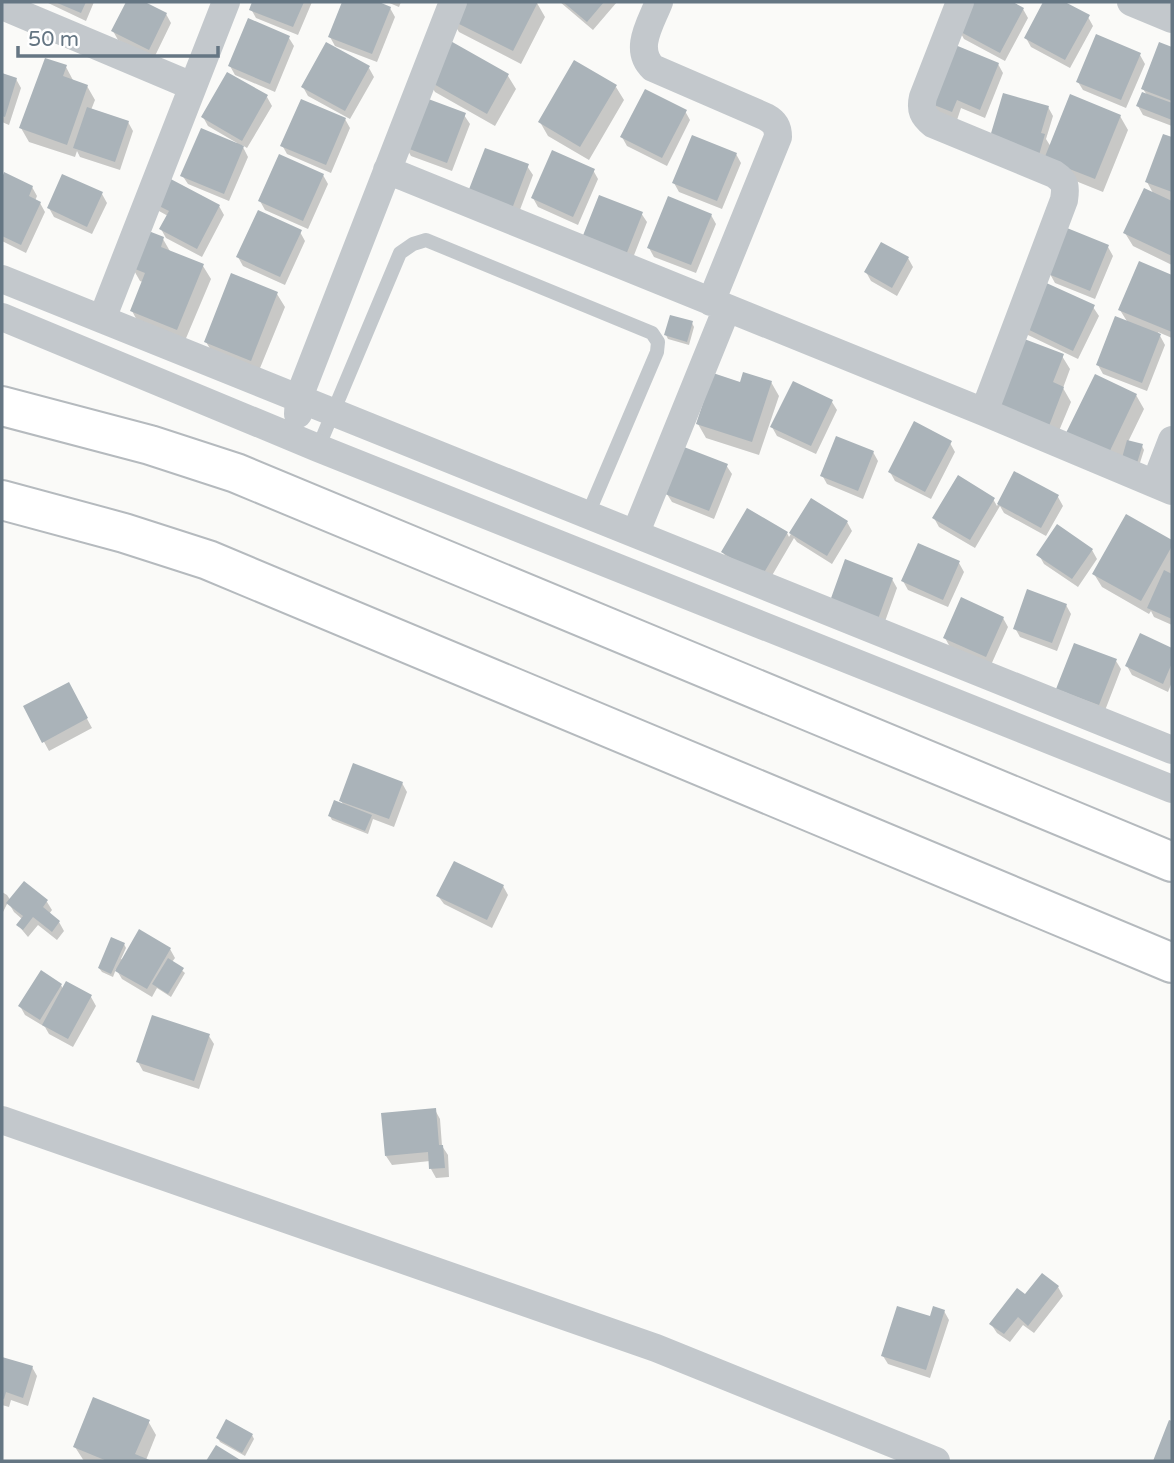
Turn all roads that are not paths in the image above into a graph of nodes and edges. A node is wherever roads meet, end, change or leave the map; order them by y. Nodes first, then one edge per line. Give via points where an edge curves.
1 (226, 2) edge
2 (453, 2) edge
3 (659, 2) edge
4 (960, 2) edge
5 (1131, 2) edge
6 (16, 7) edge
7 (1172, 19) edge
8 (192, 86) junction
9 (387, 170) junction
10 (2, 279) edge
11 (719, 305) junction
12 (2, 317) edge
13 (102, 319) junction
14 (299, 397) junction
15 (2, 406) edge
16 (332, 411) junction
17 (985, 412) junction
18 (1172, 440) edge
19 (308, 443) junction
20 (1163, 487) edge
21 (2, 500) edge
22 (583, 511) junction
23 (636, 533) junction
24 (562, 545) junction
25 (1172, 750) edge
26 (1172, 789) edge
27 (1172, 863) edge
28 (1172, 964) edge
29 (2, 1120) edge
30 (936, 1461) edge

1 - 8 street
2 - 9 street
3 - 11 street via 643,44 646,62 774,121 778,130
4 - 17 street via 923,97 920,107 925,117 1054,174 1066,188
5 - 7 street
6 - 8 street
8 - 13 street
9 - 11 street
9 - 14 street
10 - 13 street
11 - 17 street
11 - 23 street
12 - 19 street
13 - 14 street
14 - 16 street
14 - 19 street
15 - 27 main road via 236,473
16 - 19 lane
16 - 22 street
16 - 22 lane via 400,253 426,240 652,333 658,342
17 - 20 street
18 - 20 street
19 - 24 street
21 - 28 main road via 208,560
22 - 23 street
22 - 24 street
23 - 25 street
24 - 26 street
29 - 30 street via 656,1348

